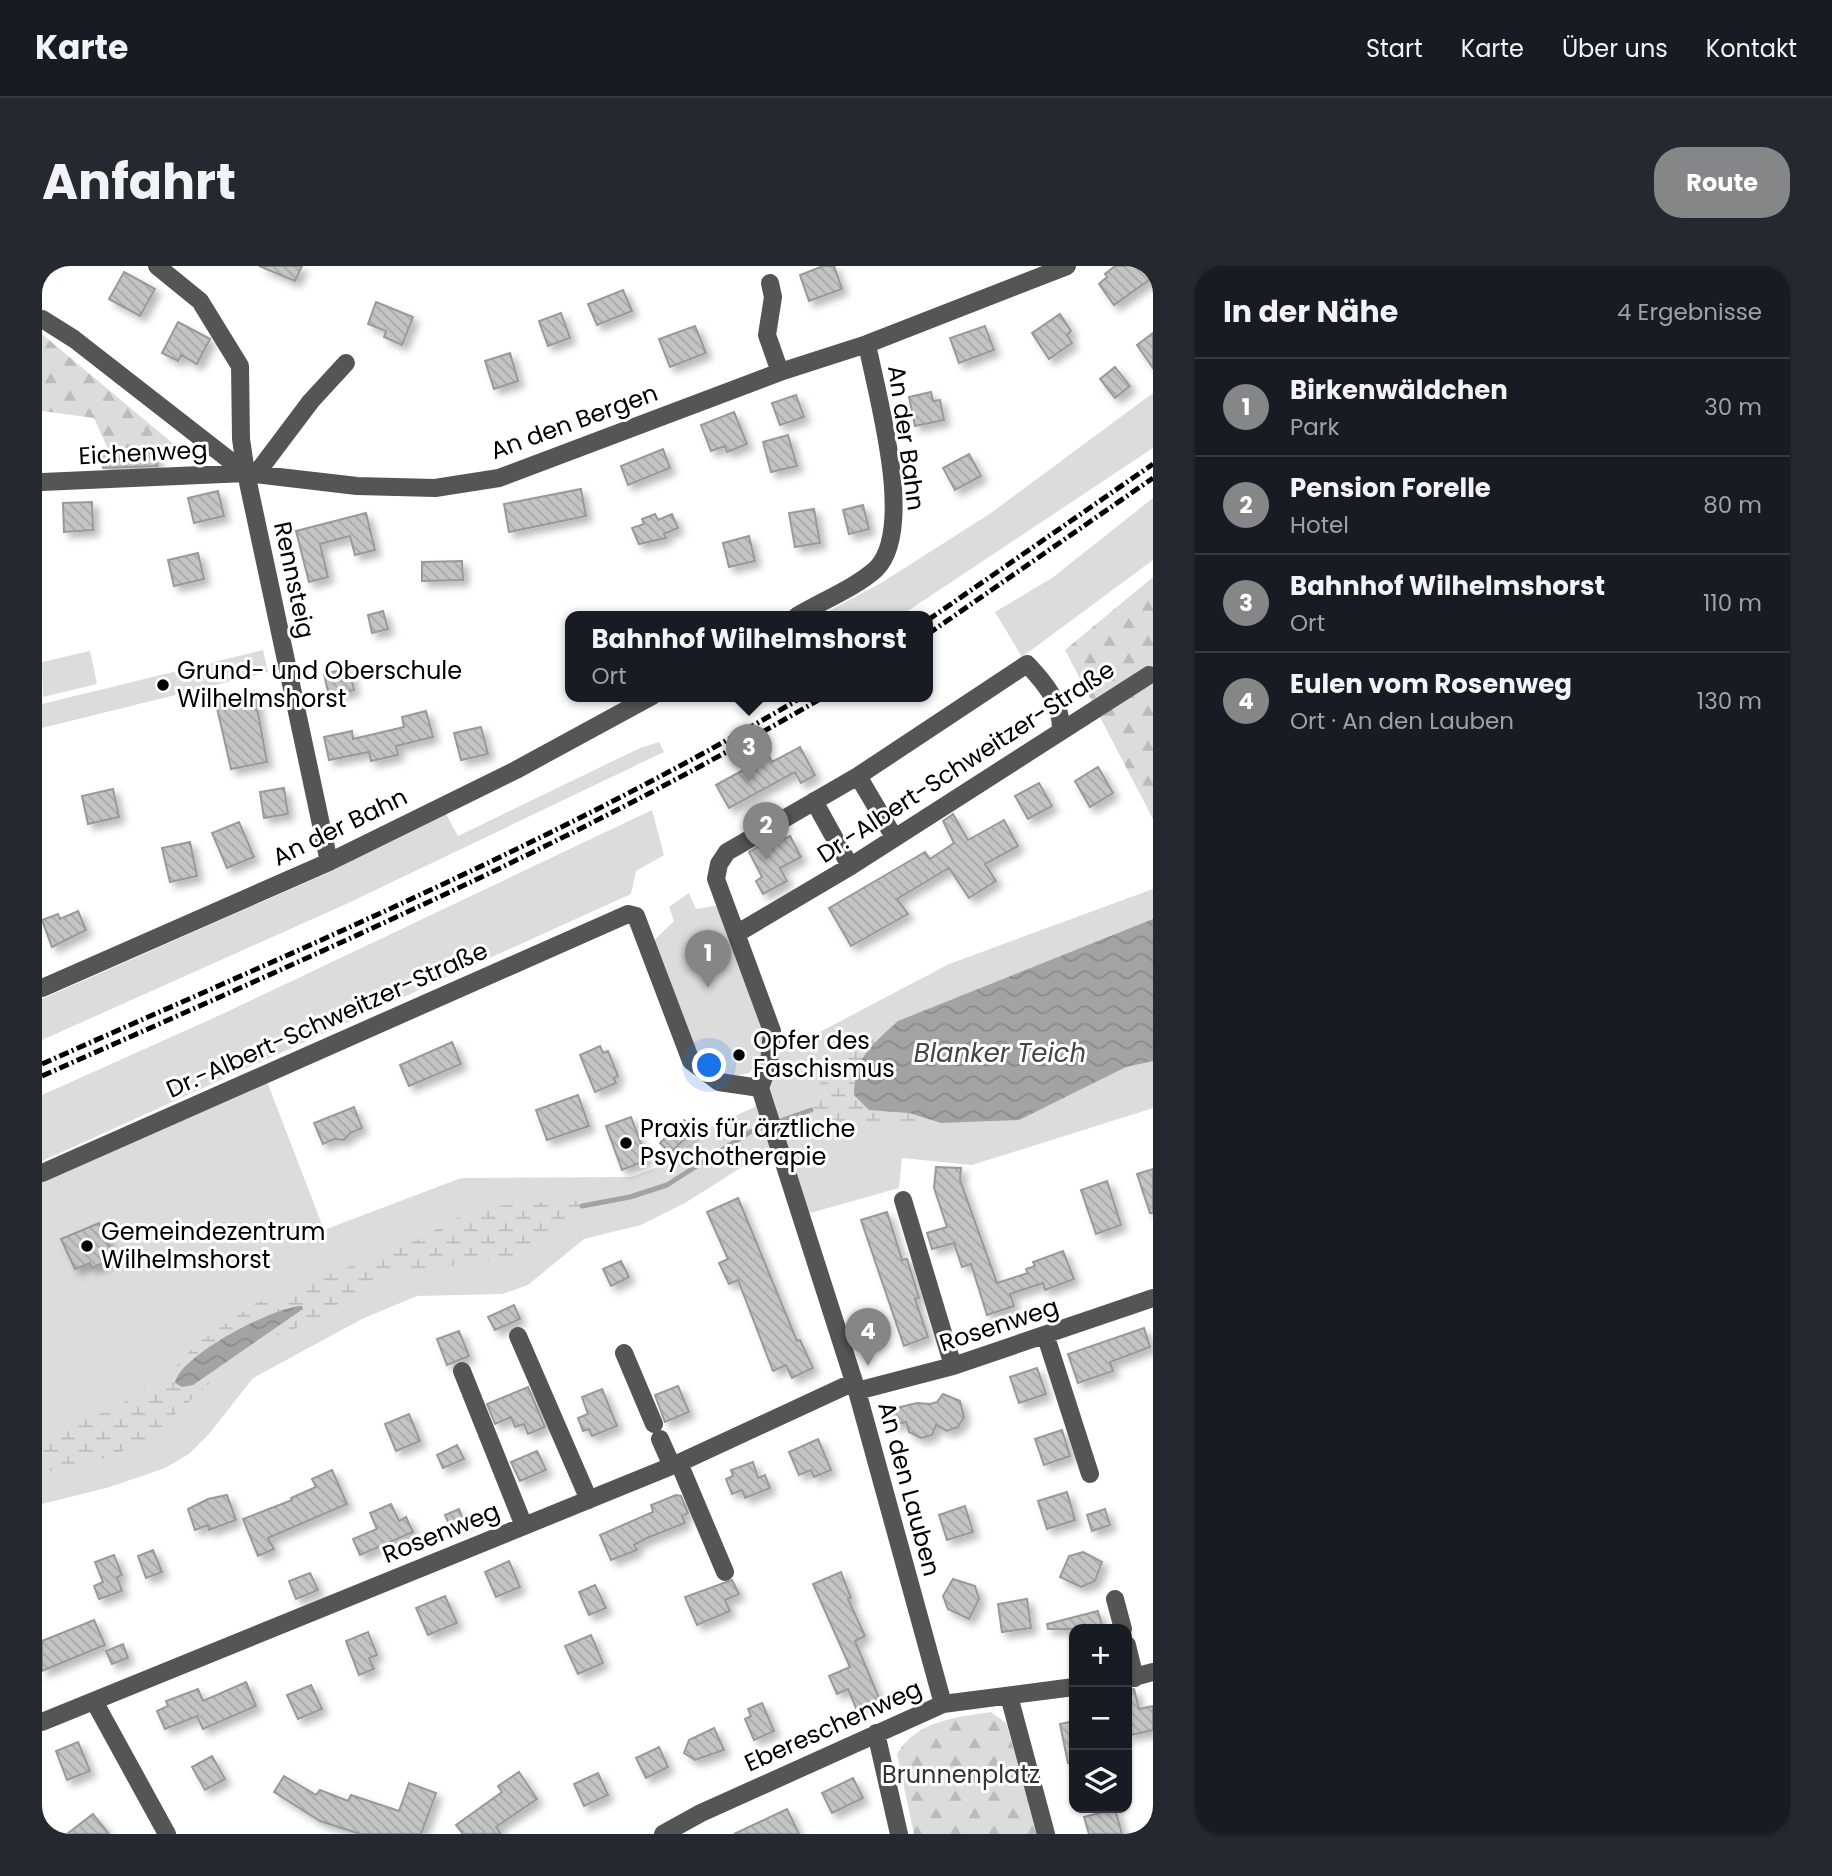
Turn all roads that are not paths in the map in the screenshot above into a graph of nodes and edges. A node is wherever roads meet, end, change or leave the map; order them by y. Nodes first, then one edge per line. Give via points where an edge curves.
1 (157, 266) edge
2 (1067, 266) edge
3 (770, 283) dead end
4 (42, 319) edge
5 (867, 344) junction
6 (346, 363) dead end
7 (780, 372) junction
8 (251, 474) junction
9 (42, 482) edge
10 (805, 611) edge
11 (1149, 674) dead end
12 (641, 702) edge
13 (1061, 729) junction
14 (858, 776) junction
15 (814, 802) junction
16 (894, 837) junction
17 (329, 862) junction
18 (850, 866) junction
19 (736, 934) junction
20 (42, 988) edge
21 (762, 1096) junction
22 (42, 1173) edge
23 (903, 1200) dead end
24 (1153, 1298) edge
25 (518, 1336) dead end
26 (1046, 1336) junction
27 (624, 1353) dead end
28 (953, 1366) junction
29 (462, 1371) dead end
30 (855, 1387) junction
31 (676, 1464) junction
32 (1090, 1474) dead end
33 (589, 1500) junction
34 (524, 1526) junction
35 (725, 1572) dead end
36 (1115, 1599) dead end
37 (1122, 1624) edge
38 (1153, 1672) edge
39 (1132, 1678) edge
40 (1069, 1688) edge
41 (1009, 1696) junction
42 (94, 1701) junction
43 (943, 1704) junction
44 (42, 1722) edge
45 (876, 1733) junction
46 (167, 1834) edge
47 (663, 1834) edge
48 (900, 1834) edge
49 (1046, 1834) edge

1 - 8 street, Rennsteig via 200,302 240,366 241,439
2 - 5 street, An den Bergen
3 - 7 street via 773,297 767,335
4 - 8 street
5 - 7 street, An den Bergen
5 - 10 street, An der Bahn via 890,464 893,538 887,555 870,573
6 - 8 street
7 - 8 street, An den Bergen via 499,478 435,488 357,486
8 - 9 street, Eichenweg
8 - 17 street, Rennsteig
11 - 13 street, Dr.-Albert-Schweitzer-Straße
12 - 17 street, An der Bahn
13 - 14 street, Dr.-Albert-Schweitzer-Straße via 1061,712 1044,681 1027,664
13 - 16 street, Dr.-Albert-Schweitzer-Straße
14 - 15 street, Dr.-Albert-Schweitzer-Straße
14 - 16 street
15 - 18 street
15 - 19 street, Dr.-Albert-Schweitzer-Straße via 727,852 719,864 716,879
16 - 18 street, Dr.-Albert-Schweitzer-Straße
17 - 20 street, An der Bahn
18 - 19 street, Dr.-Albert-Schweitzer-Straße
19 - 21 street via 772,1031
21 - 22 street, Dr.-Albert-Schweitzer-Straße via 719,1082 691,1061 633,913
21 - 30 street, An den Lauben
23 - 28 street
24 - 26 street, Rosenweg
25 - 33 street
26 - 28 street, Rosenweg
26 - 32 street
27 - 31 street via 657,1432
28 - 30 street, Rosenweg
29 - 34 street
30 - 31 street, Rosenweg
30 - 43 street, An den Lauben
31 - 33 street, Rosenweg
31 - 35 street
33 - 34 street, Rosenweg
34 - 42 street, Rosenweg
36 - 37 street
38 - 39 street
40 - 41 street, Ebereschenweg
41 - 43 street, Ebereschenweg
41 - 49 street
42 - 44 street, Rosenweg
42 - 46 street
43 - 45 street, Ebereschenweg
45 - 47 street, Ebereschenweg
45 - 48 street

